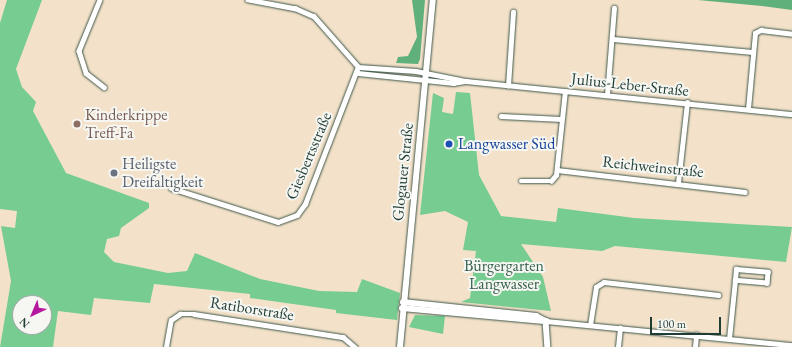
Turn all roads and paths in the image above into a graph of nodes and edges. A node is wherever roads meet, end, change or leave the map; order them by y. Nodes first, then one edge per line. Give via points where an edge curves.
1 (100, 0) edge
2 (248, 0) edge
3 (433, 0) edge
4 (614, 8) dead end
5 (512, 12) dead end
6 (792, 34) edge
7 (613, 39) junction
8 (752, 52) junction
9 (358, 67) junction
10 (358, 73) junction
11 (425, 73) junction
12 (424, 80) junction
13 (466, 81) junction
14 (508, 86) junction
15 (104, 87) dead end
16 (565, 91) junction
17 (608, 96) junction
18 (687, 103) junction
19 (748, 110) junction
20 (792, 114) edge
21 (501, 116) dead end
22 (561, 119) junction
23 (557, 170) junction
24 (521, 181) dead end
25 (678, 183) junction
26 (171, 188) dead end
27 (745, 192) dead end
28 (735, 280) junction
29 (718, 295) dead end
30 (403, 302) junction
31 (402, 308) junction
32 (546, 321) junction
33 (590, 325) junction
34 (620, 328) junction
35 (696, 335) junction
36 (729, 339) junction
37 (772, 345) edge
38 (792, 345) edge
39 (166, 347) edge
40 (355, 347) edge
41 (400, 347) edge
42 (548, 347) edge
43 (618, 347) edge
44 (695, 347) edge

1 - 15 street via 80,44 79,60 92,79
2 - 9 street via 296,9 314,17
3 - 11 street, Glogauer Straße
4 - 7 street
5 - 14 street
6 - 8 street via 758,31
7 - 8 street
7 - 17 street
8 - 19 street
9 - 10 street
9 - 11 street, Julius-Leber-Straße
10 - 12 street, Julius-Leber-Straße
10 - 26 street, Giesbertsstraße via 305,204 291,218 268,220
11 - 12 street, Glogauer Straße
11 - 13 street, Julius-Leber-Straße
12 - 13 street, Julius-Leber-Straße
12 - 30 street, Glogauer Straße
13 - 14 street, Julius-Leber-Straße
14 - 16 street, Julius-Leber-Straße
16 - 17 street, Julius-Leber-Straße
16 - 22 street
17 - 18 street, Julius-Leber-Straße
18 - 19 street, Julius-Leber-Straße
18 - 25 street
19 - 20 street, Julius-Leber-Straße
21 - 22 street
22 - 23 street
23 - 24 street via 551,181
23 - 25 street, Reichweinstraße
25 - 27 street, Reichweinstraße
28 - 28 street via 736,269 768,272 767,283
28 - 36 street
29 - 33 street via 604,282 596,287
30 - 31 street, Glogauer Straße
30 - 32 street via 536,316
31 - 32 street
31 - 41 street, Glogauer Straße
32 - 33 street
32 - 42 street
33 - 34 street
34 - 35 street
34 - 43 street
35 - 36 street
35 - 44 street
36 - 37 street
37 - 38 street
39 - 40 street, Ratiborstraße via 171,320 180,314 194,314 343,337

